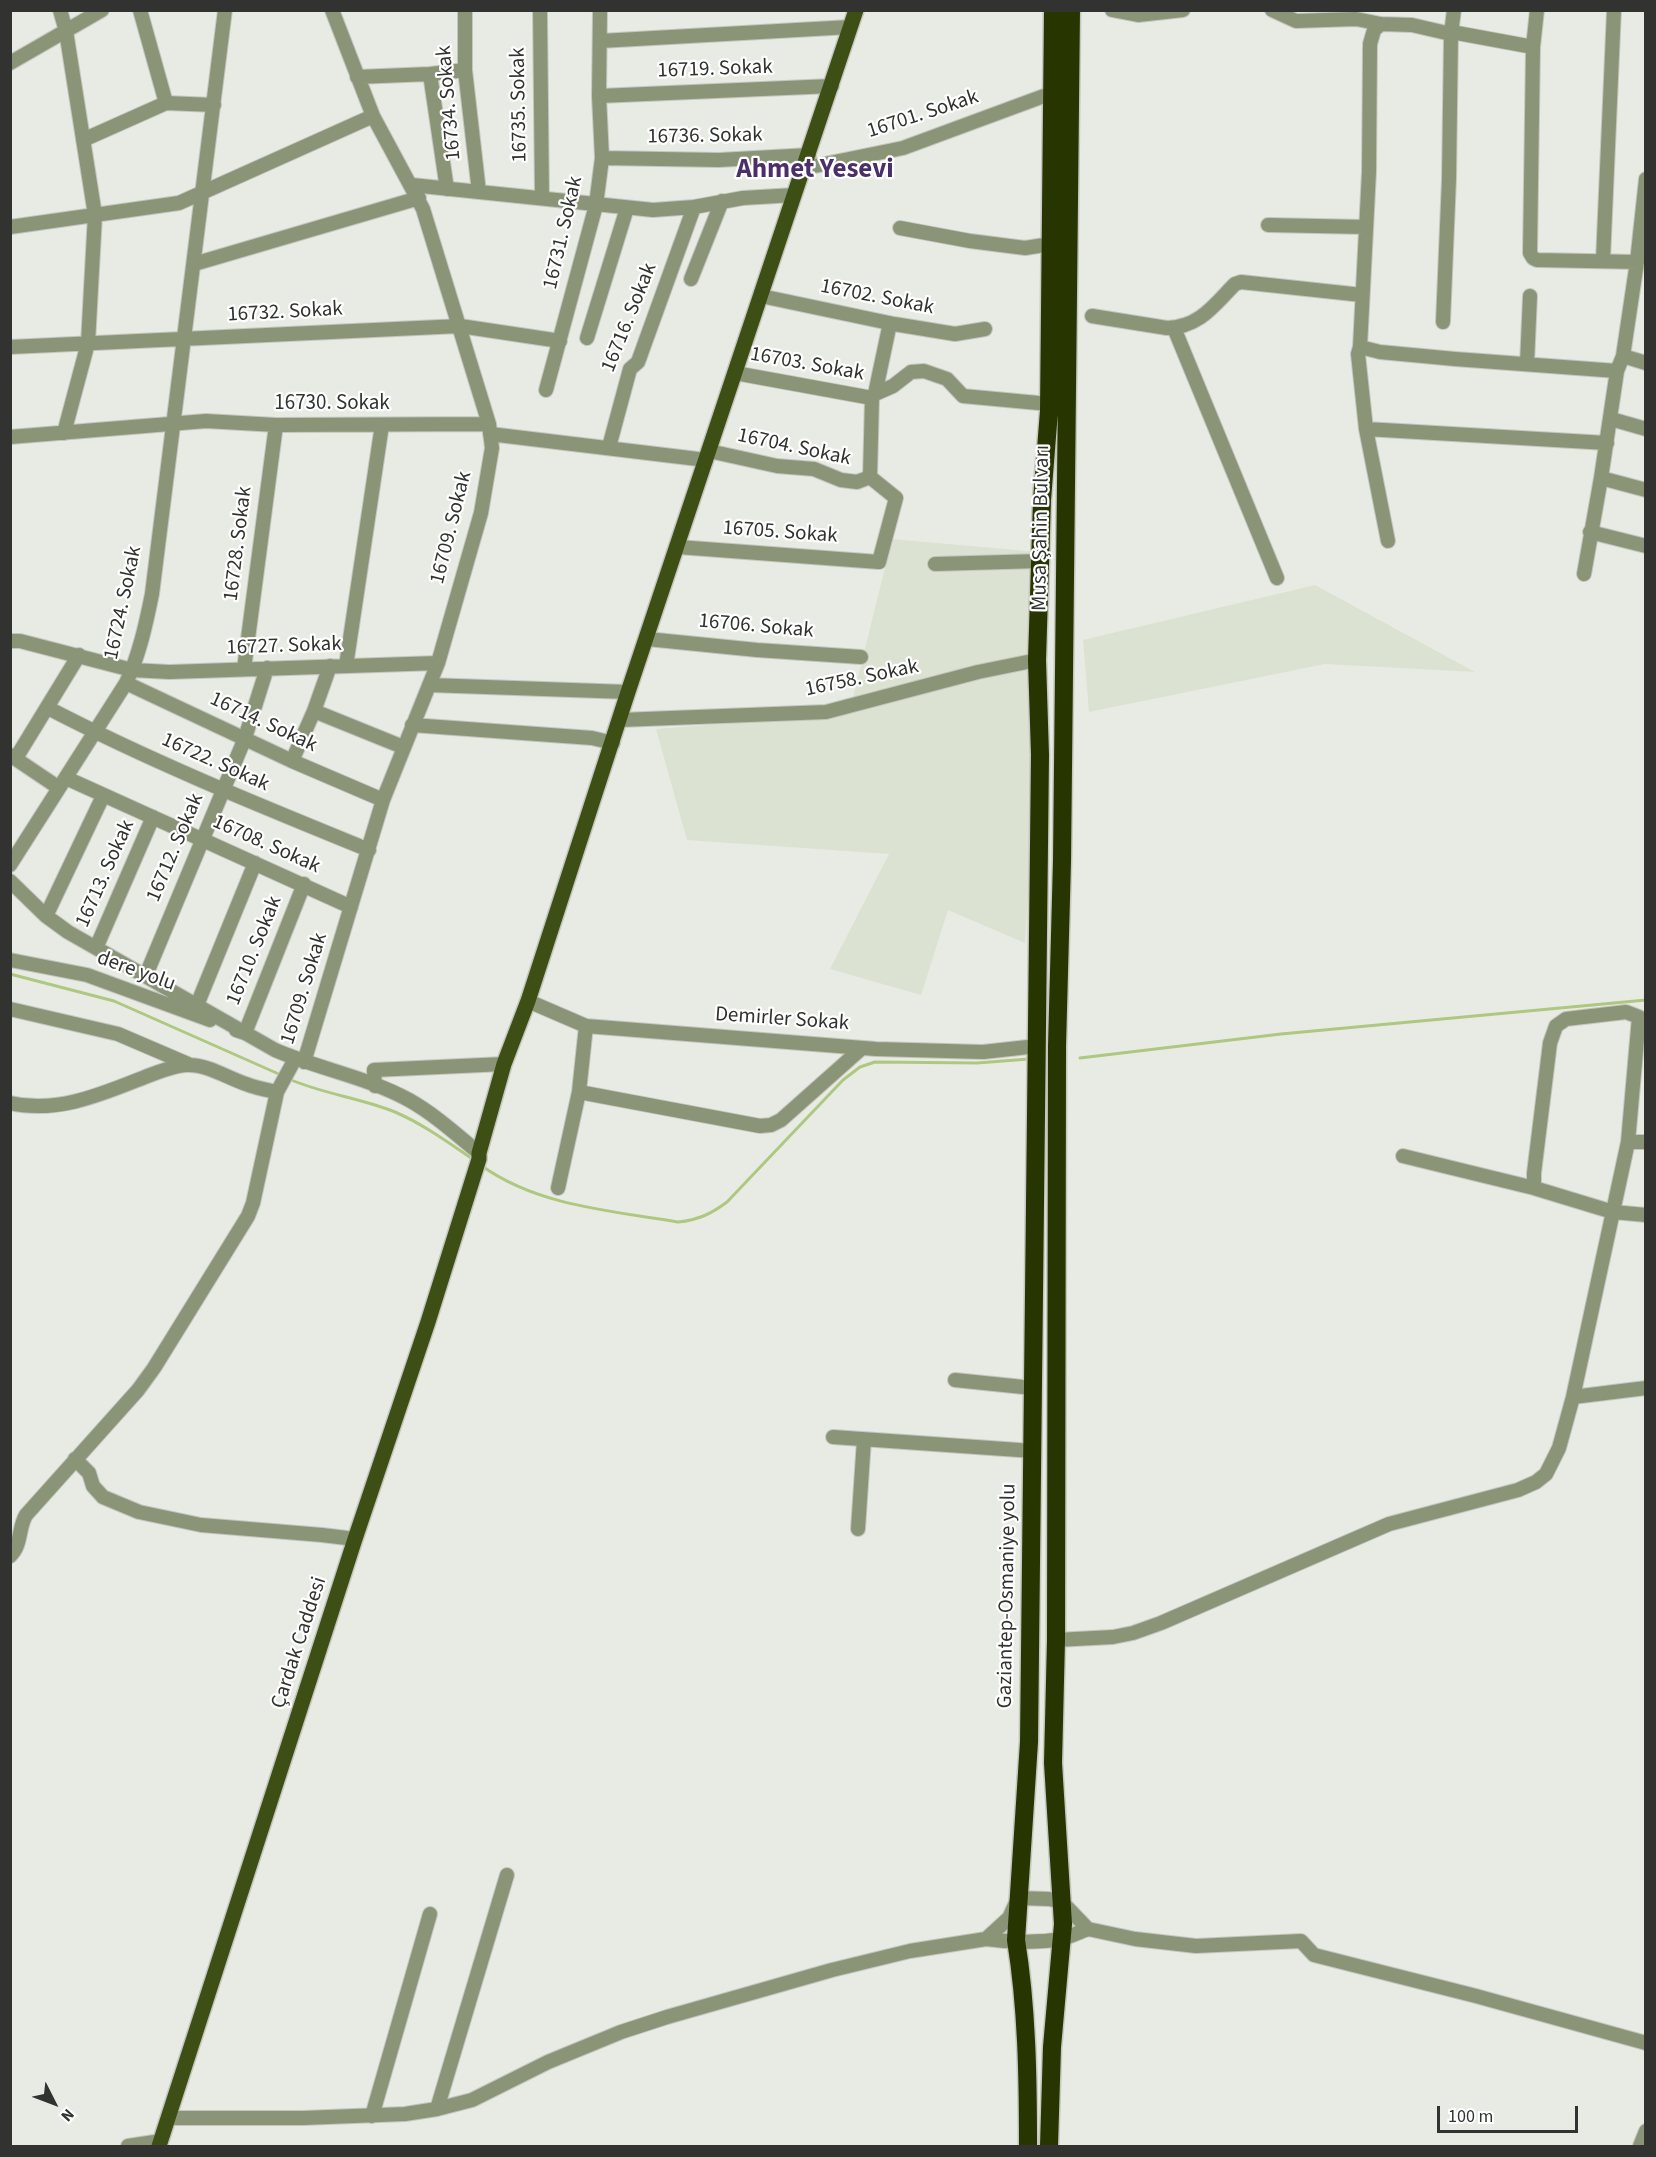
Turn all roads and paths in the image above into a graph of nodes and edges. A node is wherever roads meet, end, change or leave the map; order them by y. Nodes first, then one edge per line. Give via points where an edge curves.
1 (60, 10) edge
2 (102, 10) edge
3 (141, 10) edge
4 (225, 10) edge
5 (332, 10) edge
6 (465, 10) edge
7 (540, 10) edge
8 (600, 10) edge
9 (856, 10) edge
10 (1053, 10) edge
11 (1071, 10) edge
12 (1112, 10) edge
13 (1183, 10) edge
14 (1272, 10) edge
15 (1414, 10) edge
16 (1454, 10) edge
17 (1537, 10) edge
18 (1614, 10) edge
19 (1381, 24) junction
20 (1412, 25) junction
21 (850, 27) junction
22 (66, 31) junction
23 (1451, 34) junction
24 (600, 41) junction
25 (1533, 47) junction
26 (10, 63) edge
27 (465, 70) junction
28 (430, 74) junction
29 (357, 77) junction
30 (832, 86) junction
31 (1052, 93) junction
32 (599, 96) junction
33 (166, 103) junction
34 (214, 105) junction
35 (374, 116) junction
36 (83, 140) junction
37 (602, 158) junction
38 (807, 161) junction
39 (1646, 179) edge
40 (412, 185) junction
41 (447, 189) junction
42 (203, 192) junction
43 (479, 192) junction
44 (794, 195) junction
45 (419, 198) junction
46 (542, 198) junction
47 (722, 201) junction
48 (596, 205) junction
49 (694, 207) junction
50 (627, 208) junction
51 (95, 215) junction
52 (1268, 225) dead end
53 (10, 227) edge
54 (1365, 227) junction
55 (900, 228) dead end
56 (1051, 244) junction
57 (1603, 260) junction
58 (1637, 262) junction
59 (194, 264) junction
60 (691, 279) dead end
61 (1362, 295) junction
62 (761, 296) junction
63 (1530, 296) dead end
64 (1092, 316) dead end
65 (1443, 322) dead end
66 (890, 323) junction
67 (460, 326) junction
68 (1174, 328) junction
69 (985, 329) dead end
70 (587, 338) dead end
71 (185, 339) junction
72 (560, 341) junction
73 (88, 344) junction
74 (10, 347) edge
75 (1360, 347) junction
76 (1623, 356) junction
77 (1646, 363) edge
78 (1527, 364) junction
79 (1617, 371) junction
80 (735, 373) junction
81 (546, 390) dead end
82 (874, 396) junction
83 (1049, 404) junction
84 (1611, 419) junction
85 (175, 424) junction
86 (382, 424) junction
87 (276, 425) junction
88 (490, 429) junction
89 (1366, 429) junction
90 (1646, 429) edge
91 (64, 433) junction
92 (10, 437) edge
93 (1607, 443) junction
94 (609, 447) junction
95 (707, 456) junction
96 (870, 477) junction
97 (1602, 478) junction
98 (1646, 489) edge
99 (1590, 532) junction
100 (1388, 541) dead end
101 (1646, 546) edge
102 (678, 547) junction
103 (1040, 561) junction
104 (935, 564) dead end
105 (1584, 574) dead end
106 (1277, 578) dead end
107 (647, 639) junction
108 (10, 641) edge
109 (79, 655) junction
110 (861, 657) dead end
111 (1037, 660) junction
112 (438, 663) junction
113 (330, 666) junction
114 (346, 666) junction
115 (267, 668) junction
116 (244, 669) junction
117 (129, 677) junction
118 (429, 685) junction
119 (628, 692) junction
120 (48, 708) junction
121 (314, 711) junction
122 (620, 720) junction
123 (412, 725) junction
124 (96, 733) junction
125 (245, 738) junction
126 (613, 743) junction
127 (403, 747) junction
128 (13, 757) edge
129 (292, 761) junction
130 (62, 783) junction
131 (223, 790) junction
132 (103, 796) junction
133 (383, 800) junction
134 (153, 817) junction
135 (202, 840) junction
136 (369, 850) junction
137 (255, 863) junction
138 (10, 866) edge
139 (10, 881) edge
140 (304, 884) junction
141 (351, 907) junction
142 (46, 916) junction
143 (96, 948) junction
144 (10, 960) edge
145 (146, 975) junction
146 (528, 1001) junction
147 (197, 1005) junction
148 (10, 1009) edge
149 (586, 1026) junction
150 (245, 1033) junction
151 (1037, 1046) junction
152 (862, 1048) junction
153 (188, 1064) junction
154 (296, 1064) junction
155 (504, 1064) junction
156 (375, 1086) junction
157 (279, 1090) junction
158 (579, 1092) junction
159 (10, 1103) edge
160 (1628, 1142) junction
161 (1646, 1142) edge
162 (479, 1156) junction
163 (1403, 1156) dead end
164 (558, 1188) dead end
165 (1534, 1188) junction
166 (1613, 1212) junction
167 (1646, 1215) edge
168 (955, 1380) dead end
169 (1034, 1388) junction
170 (1646, 1388) edge
171 (1572, 1397) junction
172 (833, 1437) dead end
173 (864, 1440) junction
174 (1033, 1451) junction
175 (75, 1459) junction
176 (858, 1529) dead end
177 (355, 1539) junction
178 (10, 1556) edge
179 (1056, 1640) junction
180 (507, 1875) dead end
181 (1018, 1898) junction
182 (1062, 1902) junction
183 (430, 1914) dead end
184 (1088, 1929) junction
185 (1062, 1938) junction
186 (986, 1939) junction
187 (1016, 1940) junction
188 (1646, 2043) edge
189 (437, 2109) junction
190 (372, 2116) junction
191 (169, 2118) junction
192 (1646, 2132) edge
193 (160, 2144) edge
194 (128, 2146) edge
195 (1028, 2146) edge
196 (1049, 2146) edge
197 (1640, 2146) edge

1 - 22 street
2 - 22 street
3 - 33 street
4 - 34 street, 16724. Sokak
5 - 29 street, 16709. Sokak
6 - 27 street, 16734. Sokak
7 - 46 street, 16735. Sokak
8 - 24 street, 16731. Sokak
9 - 21 main road, Çardak Caddesi
10 - 31 highway, Musa Şahin Bulvarı
11 - 179 highway, Musa Şahin Bulvarı via 1057,1046
12 - 13 street via 1138,15
14 - 19 street via 1296,21 1356,19
15 - 20 street
16 - 23 street
17 - 25 street
18 - 57 street
19 - 20 street
19 - 54 street via 1374,30 1370,44
20 - 23 street
21 - 24 street
21 - 30 main road, Çardak Caddesi
22 - 26 street
22 - 36 street
23 - 25 street
23 - 65 street
24 - 32 street, 16731. Sokak
25 - 57 street via 1530,253 1537,260
27 - 28 street
27 - 43 street, 16734. Sokak
28 - 29 street
28 - 41 street
29 - 35 street, 16709. Sokak
30 - 32 street, 16719. Sokak
30 - 38 main road, Çardak Caddesi
31 - 38 street, 16701. Sokak via 903,148
31 - 56 highway, Musa Şahin Bulvarı
32 - 37 street, 16731. Sokak
33 - 34 street
33 - 36 street
34 - 42 street, 16724. Sokak
35 - 40 street, 16709. Sokak
35 - 42 street
36 - 51 street
37 - 38 street, 16736. Sokak
37 - 48 street, 16731. Sokak
38 - 44 main road, Çardak Caddesi
39 - 58 street
40 - 41 street
40 - 45 street, 16709. Sokak
41 - 43 street
42 - 51 street via 179,203
42 - 59 street, 16724. Sokak
43 - 46 street
44 - 47 street
44 - 62 main road, Çardak Caddesi
45 - 59 street
45 - 67 street, 16709. Sokak
46 - 48 street
47 - 49 street
47 - 60 street
48 - 50 street
48 - 72 street, 16731. Sokak
49 - 50 street
49 - 94 street, 16716. Sokak via 638,362 630,369
50 - 70 street
51 - 53 street
51 - 73 street
52 - 54 street
54 - 61 street
55 - 56 street via 1026,248
56 - 83 highway, Musa Şahin Bulvarı
57 - 58 street
58 - 76 street
59 - 71 street, 16724. Sokak
61 - 68 street via 1248,282 1233,286 1198,320
61 - 75 street
62 - 66 street, 16702. Sokak
62 - 80 main road, Çardak Caddesi
63 - 78 street
64 - 68 street
66 - 69 street, 16702. Sokak via 955,334
66 - 82 street
67 - 71 street, 16732. Sokak
67 - 72 street, 16732. Sokak
67 - 88 street, 16709. Sokak
68 - 106 street
71 - 73 street, 16732. Sokak
71 - 85 street, 16724. Sokak
72 - 81 street, 16731. Sokak
73 - 74 street, 16732. Sokak
73 - 91 street
75 - 78 street
75 - 89 street
76 - 77 street
76 - 79 street
78 - 79 street
79 - 84 street
80 - 82 street, 16703. Sokak
80 - 95 main road, Çardak Caddesi
82 - 83 street via 911,372 924,371 947,379 963,396
82 - 96 street
83 - 103 highway, Musa Şahin Bulvarı
84 - 90 street
84 - 93 street
85 - 87 street, 16730. Sokak
85 - 91 street, 16730. Sokak
85 - 117 street, 16724. Sokak via 152,594
86 - 87 street, 16730. Sokak
86 - 88 street, 16730. Sokak
86 - 114 street
87 - 116 street, 16728. Sokak
88 - 94 street, 16730. Sokak
88 - 112 street, 16709. Sokak via 492,447 481,513
89 - 93 street
89 - 100 street
91 - 92 street, 16730. Sokak
93 - 97 street
94 - 95 street, 16730. Sokak
95 - 96 street, 16704. Sokak via 814,469 841,480 857,482
95 - 102 main road, Çardak Caddesi
96 - 102 street, 16705. Sokak via 896,498 879,562
97 - 98 street
97 - 99 street
99 - 101 street
99 - 105 street
102 - 107 main road, Çardak Caddesi
103 - 104 street
103 - 111 highway, Musa Şahin Bulvarı
107 - 110 street, 16706. Sokak
107 - 119 main road, Çardak Caddesi
108 - 109 street
109 - 117 street
109 - 120 street
111 - 122 street, 16758. Sokak via 832,711
111 - 151 highway, Musa Şahin Bulvarı
112 - 114 street, 16727. Sokak
112 - 118 street, 16709. Sokak
113 - 114 street, 16727. Sokak
113 - 115 street, 16727. Sokak
113 - 121 street
115 - 116 street, 16727. Sokak
115 - 125 street, 16712. Sokak
116 - 117 street, 16727. Sokak
117 - 124 street, 16724. Sokak
117 - 125 street, 16714. Sokak
118 - 119 street
118 - 123 street, 16709. Sokak
119 - 122 main road, Çardak Caddesi
120 - 124 street, 16722. Sokak
120 - 128 street
121 - 127 street
121 - 129 street
122 - 126 main road, Çardak Caddesi
123 - 126 street via 592,738
123 - 127 street, 16709. Sokak
124 - 130 street, 16724. Sokak
124 - 131 street, 16722. Sokak
125 - 129 street, 16714. Sokak
125 - 131 street, 16712. Sokak
126 - 146 main road, Çardak Caddesi
127 - 133 street, 16709. Sokak
128 - 130 street, 16708. Sokak
129 - 133 street, 16714. Sokak
130 - 132 street, 16708. Sokak
130 - 138 street, 16724. Sokak
131 - 135 street, 16712. Sokak
131 - 136 street, 16722. Sokak
132 - 134 street, 16708. Sokak
132 - 142 street
133 - 136 street, 16709. Sokak
134 - 135 street, 16708. Sokak
134 - 143 street, 16713. Sokak
135 - 137 street, 16708. Sokak
135 - 145 street, 16712. Sokak
136 - 141 street, 16709. Sokak
137 - 140 street, 16708. Sokak
137 - 147 street
139 - 142 street
140 - 141 street, 16708. Sokak
140 - 150 street, 16710. Sokak
141 - 154 street, 16709. Sokak
142 - 143 street
143 - 145 street
144 - 150 street, dere yolu via 87,975
145 - 147 street
146 - 149 street, Demirler Sokak
146 - 155 main road, Çardak Caddesi
147 - 150 street
148 - 153 street via 118,1034
149 - 152 street, Demirler Sokak
149 - 158 street
150 - 154 street
151 - 152 street, Demirler Sokak via 983,1052
151 - 169 highway, Gaziantep-Osmaniye yolu
152 - 158 street via 771,1125
153 - 157 street via 245,1084
153 - 159 street via 65,1104
154 - 156 street
154 - 157 street, 16709. Sokak
155 - 156 street via 374,1070
155 - 162 main road, Çardak Caddesi
156 - 162 street via 430,1113
157 - 175 street, 16709. Sokak via 248,1216 149,1376
158 - 164 street
160 - 161 street
160 - 165 street via 1638,1017 1626,1012 1566,1019 1556,1026 1550,1043
160 - 166 street
162 - 177 main road, Çardak Caddesi
163 - 165 street
165 - 166 street
166 - 167 street
166 - 171 street
168 - 169 street
169 - 174 highway, Gaziantep-Osmaniye yolu
170 - 171 street
171 - 179 street via 1559,1448 1546,1474 1536,1482 1389,1524 1133,1634
172 - 173 street
173 - 174 street
173 - 176 street
174 - 181 highway, Gaziantep-Osmaniye yolu via 1029,1742
175 - 177 street via 103,1497 139,1512 201,1525
175 - 178 street, 16709. Sokak via 26,1515 17,1549
177 - 191 main road, Çardak Caddesi
179 - 182 highway via 1053,1763
180 - 189 street
181 - 182 street
181 - 186 street via 1009,1918
181 - 187 highway, Gaziantep-Osmaniye yolu
182 - 184 street
182 - 185 highway
183 - 190 street
184 - 185 street
184 - 188 street via 1196,1946 1301,1941 1314,1955
185 - 187 street
185 - 196 highway via 1052,2047
186 - 187 street
186 - 189 street via 910,1951 832,1970 667,2017 548,2062 472,2100
187 - 195 highway, Gaziantep-Osmaniye yolu via 1026,2045
189 - 190 street
190 - 191 street
191 - 193 main road, Çardak Caddesi
192 - 197 street
193 - 194 street

